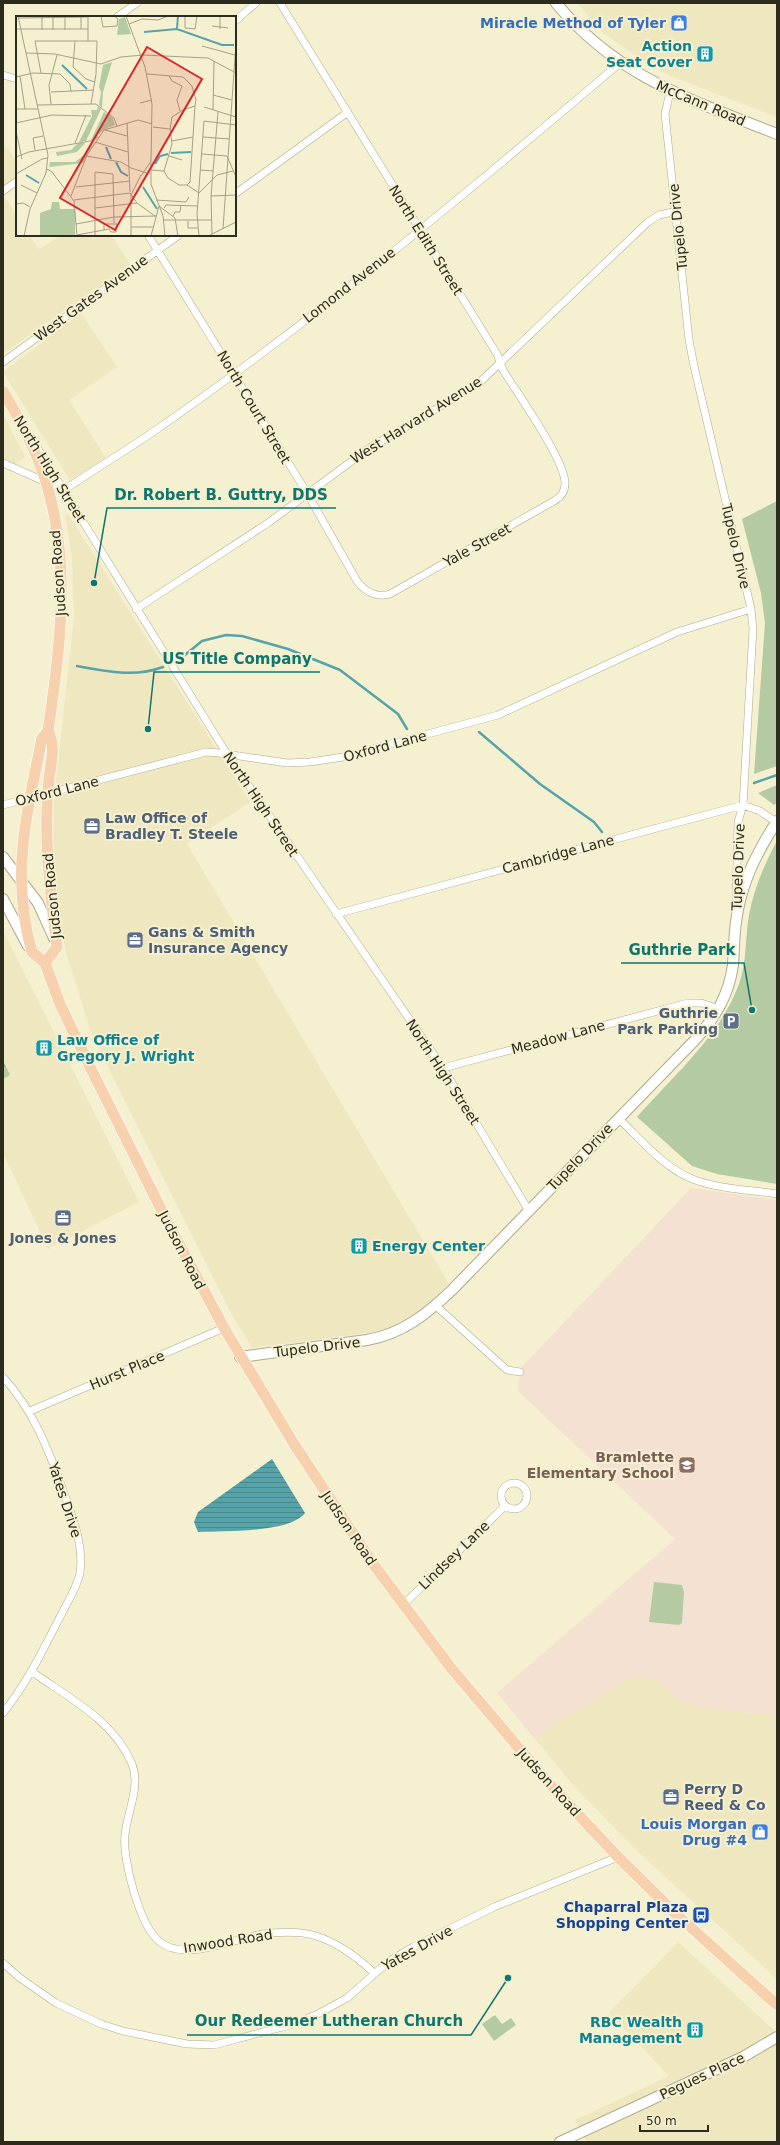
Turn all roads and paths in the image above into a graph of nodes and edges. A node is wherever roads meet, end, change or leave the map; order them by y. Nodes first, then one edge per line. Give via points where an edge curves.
1 (137, 3) edge
2 (256, 3) edge
3 (280, 3) edge
4 (556, 3) edge
5 (118, 16) edge
6 (236, 20) edge
7 (620, 63) junction
8 (3, 75) edge
9 (16, 79) edge
10 (670, 92) junction
11 (348, 112) junction
12 (777, 134) edge
13 (16, 182) edge
14 (3, 191) edge
15 (236, 193) edge
16 (677, 211) junction
17 (419, 230) junction
18 (149, 236) edge
19 (178, 236) edge
20 (157, 250) junction
21 (3, 362) edge
22 (500, 363) junction
23 (234, 372) junction
24 (3, 391) edge
25 (20, 420) junction
26 (3, 463) edge
27 (565, 479) joint
28 (46, 482) junction
29 (64, 490) junction
30 (307, 493) junction
31 (376, 594) joint
32 (136, 609) junction
33 (751, 609) junction
34 (48, 731) junction
35 (227, 754) junction
36 (48, 794) junction
37 (30, 797) junction
38 (3, 805) edge
39 (743, 805) junction
40 (777, 822) edge
41 (3, 857) edge
42 (20, 877) junction
43 (3, 899) edge
44 (336, 914) junction
45 (736, 922) junction
46 (58, 947) junction
47 (32, 952) junction
48 (45, 963) junction
49 (719, 1009) junction
50 (443, 1068) junction
51 (618, 1118) junction
52 (777, 1194) edge
53 (529, 1211) junction
54 (435, 1305) junction
55 (224, 1328) junction
56 (240, 1357) junction
57 (520, 1372) dead end
58 (3, 1377) edge
59 (30, 1411) junction
60 (505, 1506) dead end
61 (403, 1605) junction
62 (31, 1671) junction
63 (3, 1713) edge
64 (618, 1857) junction
65 (3, 1963) edge
66 (374, 1973) junction
67 (777, 2005) edge
68 (777, 2037) edge
69 (560, 2142) edge

1 - 5 street
2 - 6 street
3 - 11 street, North Edith Street
4 - 7 street, McCann Road via 584,34
7 - 10 street, McCann Road
7 - 17 street, Lomond Avenue
8 - 9 street
10 - 12 street, McCann Road
10 - 16 street, Tupelo Drive via 665,114
11 - 15 street
11 - 17 street, North Edith Street
13 - 14 street
16 - 22 street, West Harvard Avenue via 662,214 648,222
16 - 33 street, Tupelo Drive via 689,340
17 - 22 street, North Edith Street via 497,354
17 - 23 street, Lomond Avenue via 326,304
18 - 20 street, North Court Street
19 - 20 street, West Gates Avenue
20 - 21 street, West Gates Avenue
20 - 23 street, North Court Street
22 - 27 street, North Edith Street via 558,460
22 - 30 street, West Harvard Avenue via 473,388 368,449
23 - 29 street, Lomond Avenue via 150,434
23 - 30 street, North Court Street
24 - 25 main road, North High Street
25 - 28 main road, Judson Road
25 - 29 street, North High Street
26 - 28 street
27 - 31 street, Yale Street via 564,491 554,501 394,592 387,595
28 - 29 street
28 - 34 main road, Judson Road via 58,539 62,591 60,650
29 - 32 street, North High Street
30 - 31 street, North Court Street via 357,581 365,589
30 - 32 street, West Harvard Avenue via 268,523
32 - 35 street, North High Street
33 - 35 street, Oxford Lane via 677,632 491,717 327,760 287,763
33 - 39 street, Tupelo Drive via 753,642
34 - 36 main road, Judson Road via 54,741
34 - 37 main road, Judson Road via 42,738
35 - 36 street, Oxford Lane via 206,752
35 - 44 street, North High Street
36 - 37 street, Oxford Lane
36 - 46 main road, Judson Road via 48,876
37 - 38 street, Oxford Lane
37 - 42 main road, Judson Road
39 - 40 street via 760,811
39 - 44 street, Cambridge Lane
39 - 45 street, Tupelo Drive via 738,822
40 - 45 street via 756,854
41 - 42 street
42 - 46 street via 42,909
42 - 47 main road, Judson Road via 23,917
43 - 47 street
44 - 50 street, North High Street
45 - 49 street, Tupelo Drive via 730,980
46 - 48 main road, Judson Road
47 - 48 main road, Judson Road
48 - 55 main road, Judson Road via 60,1004 94,1075 177,1242
49 - 50 street, Meadow Lane via 701,1003 688,1003
49 - 51 street, Tupelo Drive via 710,1024
50 - 53 street, North High Street
51 - 52 street via 672,1168 688,1177
51 - 53 street, Tupelo Drive
53 - 54 street, Tupelo Drive
54 - 56 street, Tupelo Drive via 408,1326 377,1338
54 - 57 street via 507,1370
55 - 56 main road, Judson Road
55 - 59 street, Hurst Place
56 - 61 main road, Judson Road via 345,1523
58 - 59 street, Yates Drive
59 - 62 street, Yates Drive via 49,1450 74,1520 79,1540 80,1562 80,1574 73,1591
60 - 61 street, Lindsey Lane
61 - 64 main road, Judson Road via 515,1745
62 - 63 street, Yates Drive
62 - 66 street, Inwood Road via 107,1727 123,1747 132,1764 135,1784 125,1833 125,1850 143,1918 160,1942 167,1947 186,1950 261,1935 302,1933 315,1935 341,1947 360,1959
64 - 66 street, Yates Drive via 494,1907 399,1955
64 - 67 main road, Judson Road via 688,1926
65 - 66 street, Yates Drive via 38,1991 81,2016 122,2031 198,2046 232,2042 316,2015 347,1998
68 - 69 street, Pegues Place via 742,2057

